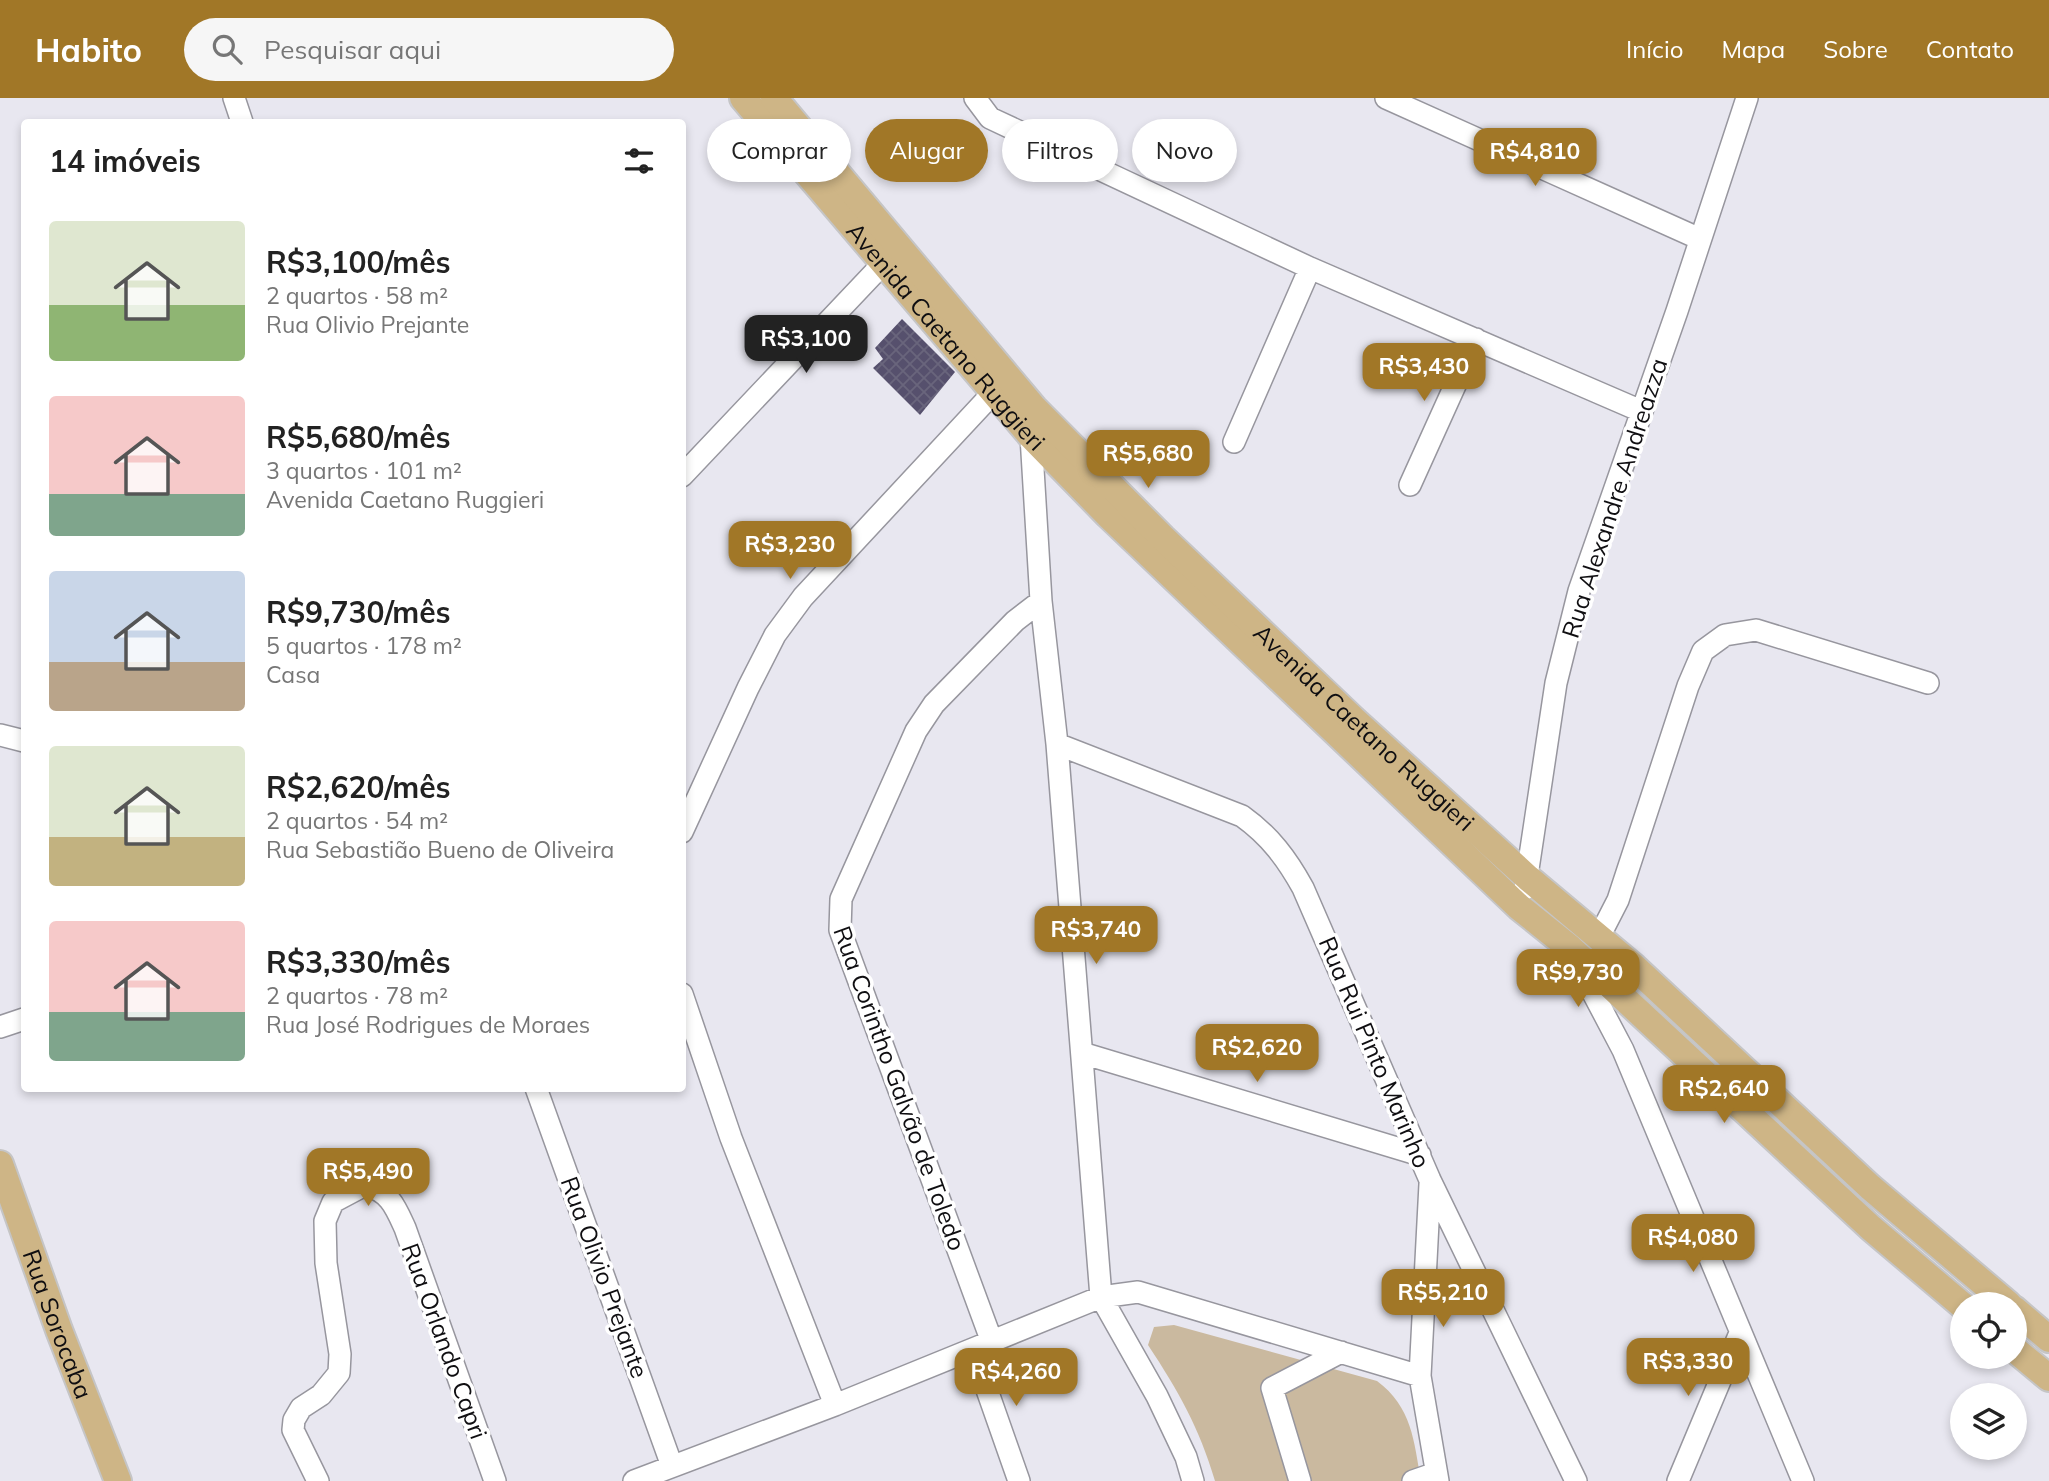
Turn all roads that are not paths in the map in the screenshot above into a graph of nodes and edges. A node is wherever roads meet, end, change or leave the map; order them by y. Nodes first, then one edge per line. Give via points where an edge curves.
1 (234, 98) edge
2 (743, 98) edge
3 (774, 98) edge
4 (975, 98) edge
5 (1386, 98) edge
6 (1746, 98) edge
7 (241, 119) edge
8 (1700, 239) junction
9 (892, 254) junction
10 (1310, 268) junction
11 (1476, 339) junction
12 (993, 393) junction
13 (1641, 411) junction
14 (1031, 436) junction
15 (1234, 442) dead end
16 (686, 472) edge
17 (1410, 485) dead end
18 (1041, 601) junction
19 (1928, 683) dead end
20 (0, 735) edge
21 (21, 740) edge
22 (1057, 744) junction
23 (686, 823) edge
24 (1528, 878) junction
25 (1519, 907) junction
26 (1598, 937) junction
27 (1570, 948) junction
28 (1633, 966) junction
29 (1622, 999) junction
30 (686, 1006) edge
31 (21, 1019) edge
32 (0, 1027) edge
33 (1623, 1050) junction
34 (1082, 1053) junction
35 (537, 1092) edge
36 (1420, 1156) junction
37 (0, 1164) edge
38 (1430, 1180) junction
39 (1994, 1292) edge
40 (1950, 1295) edge
41 (1101, 1297) junction
42 (2027, 1321) edge
43 (1740, 1333) junction
44 (2049, 1339) edge
45 (983, 1346) junction
46 (1341, 1352) junction
47 (2027, 1360) edge
48 (1420, 1376) junction
49 (2049, 1378) edge
50 (835, 1405) junction
51 (672, 1466) junction
52 (1437, 1477) edge
53 (118, 1481) edge
54 (318, 1481) edge
55 (495, 1481) edge
56 (634, 1481) edge
57 (1019, 1481) edge
58 (1193, 1481) edge
59 (1300, 1481) edge
60 (1413, 1481) edge
61 (1576, 1481) edge
62 (1678, 1481) edge
63 (1803, 1481) edge

1 - 7 street
2 - 9 main road, Avenida Caetano Ruggieri
3 - 9 main road, Avenida Caetano Ruggieri
4 - 10 street via 990,118
5 - 8 street
6 - 8 street, Rua Alexandre Andreazza
8 - 13 street, Rua Alexandre Andreazza
9 - 12 main road, Avenida Caetano Ruggieri
9 - 16 street
9 - 24 main road, Avenida Caetano Ruggieri via 1154,529
10 - 11 street
10 - 15 street
11 - 13 street
11 - 17 street
12 - 14 main road, Avenida Caetano Ruggieri
12 - 23 street via 803,597 775,635
13 - 24 street, Rua Alexandre Andreazza via 1580,591 1556,683
14 - 18 street
14 - 25 main road, Avenida Caetano Ruggieri
18 - 22 street
18 - 45 street, Rua Corintho Galvão de Toledo via 1015,621 934,704 916,731 841,899 838,916
19 - 26 street via 1756,630 1725,635 1703,651 1618,900
20 - 21 street
22 - 34 street
22 - 36 street, Rua Rui Pinto Marinho via 1242,816 1287,859
24 - 25 street, Rua Alexandre Andreazza
24 - 26 main road, Avenida Caetano Ruggieri
25 - 27 main road, Avenida Caetano Ruggieri
26 - 28 main road, Avenida Caetano Ruggieri
27 - 29 main road, Avenida Caetano Ruggieri
27 - 33 street
28 - 29 street
28 - 39 main road, Avenida Caetano Ruggieri via 1870,1187
29 - 33 street
29 - 40 main road, Avenida Caetano Ruggieri
30 - 50 street via 736,1150
31 - 32 street
33 - 43 street
34 - 36 street
34 - 41 street
35 - 51 street, Rua Olivio Prejante
36 - 38 street, Rua Rui Pinto Marinho
37 - 53 main road, Rua Sorocaba via 58,1330
38 - 48 street
38 - 61 street, Rua Rui Pinto Marinho
41 - 45 street
41 - 46 street via 1138,1292
41 - 58 street via 1157,1396
42 - 44 main road
43 - 62 street
43 - 63 street
45 - 50 street
45 - 57 street, Rua Corintho Galvão de Toledo
46 - 48 street
46 - 59 street via 1272,1388
47 - 49 main road
48 - 52 street
50 - 51 street
51 - 56 street
52 - 60 street
54 - 55 street, Rua Orlando Capri via 293,1430 301,1408 321,1395 340,1373 325,1221 333,1202 365,1185 381,1189 391,1199 405,1228

